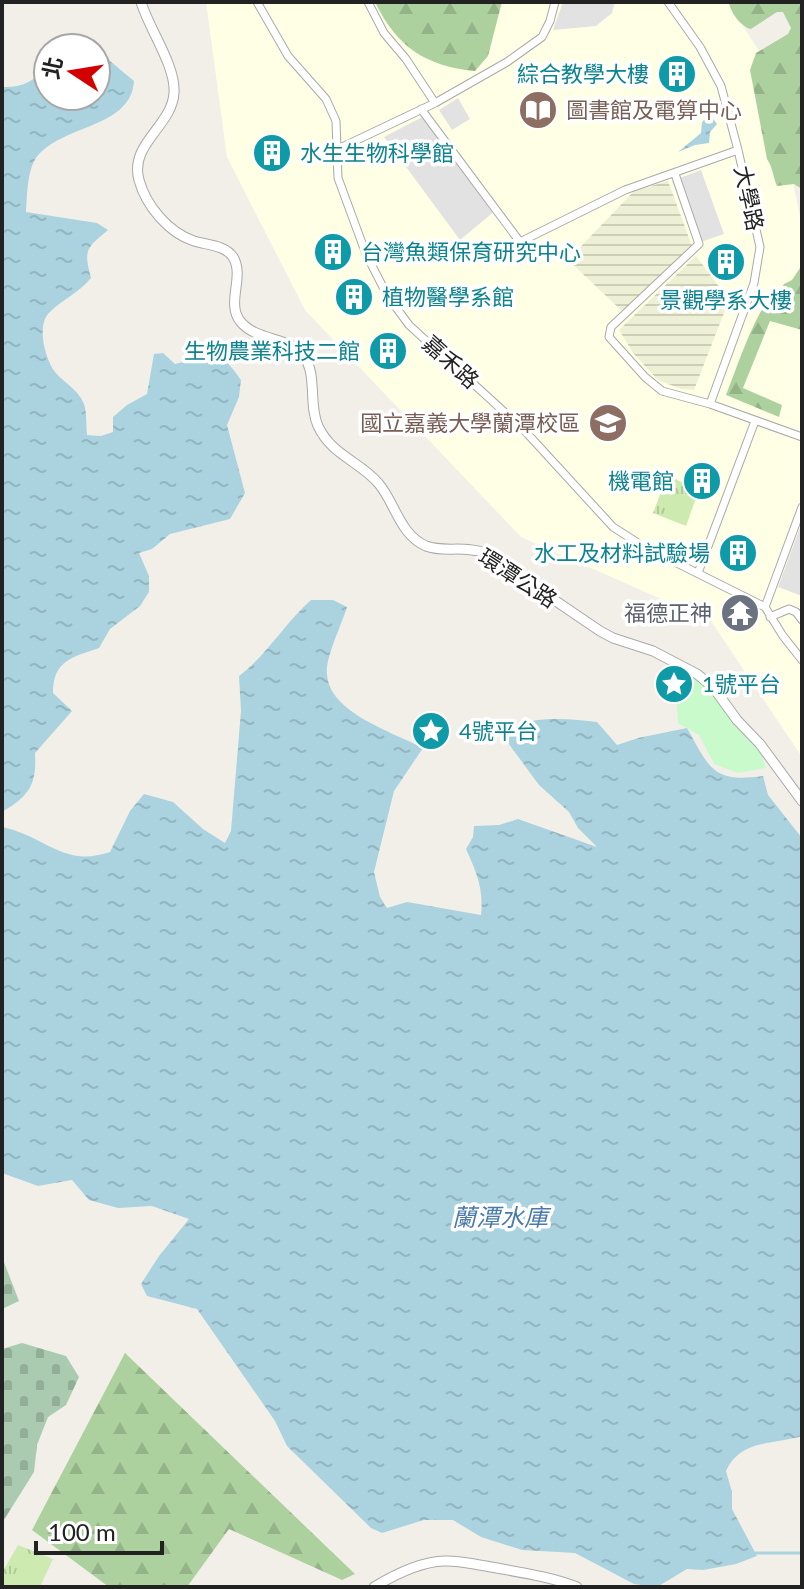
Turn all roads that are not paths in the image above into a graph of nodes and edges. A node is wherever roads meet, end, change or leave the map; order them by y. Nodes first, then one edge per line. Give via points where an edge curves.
1 (141, 2) edge
2 (257, 2) edge
3 (368, 2) edge
4 (555, 2) edge
5 (668, 2) edge
6 (435, 103) junction
7 (421, 109) junction
8 (338, 149) junction
9 (738, 150) junction
10 (675, 174) junction
11 (710, 404) junction
12 (755, 421) junction
13 (802, 437) edge
14 (802, 507) edge
15 (698, 573) junction
16 (765, 607) junction
17 (770, 617) junction
18 (802, 620) edge
19 (802, 660) edge
20 (802, 801) edge
21 (374, 1587) edge
22 (577, 1587) edge

1 - 20 street, 環潭公路 via 174,81 174,96 141,152 139,182 171,230 232,256 238,269 235,311 240,321 300,350 307,359 316,421 331,446 377,481 413,538 439,549 485,553 600,631 697,674 713,687
2 - 8 street, 嘉禾路 via 288,56 326,99 336,121
3 - 6 street
4 - 6 street via 542,37
5 - 9 street, 大學路 via 721,86
6 - 7 street
7 - 8 street
7 - 10 street via 520,242 625,190
8 - 15 street, 嘉禾路 via 338,178 366,254 409,325 540,445 613,527
9 - 10 street
9 - 11 street, 大學路 via 760,247 754,283
10 - 11 street via 699,244 611,327 609,337 662,391
11 - 12 street
12 - 13 street
12 - 15 street
14 - 16 street
15 - 16 street, 嘉禾路
16 - 17 street
17 - 18 street via 789,609
17 - 19 street
21 - 22 street via 441,1561

